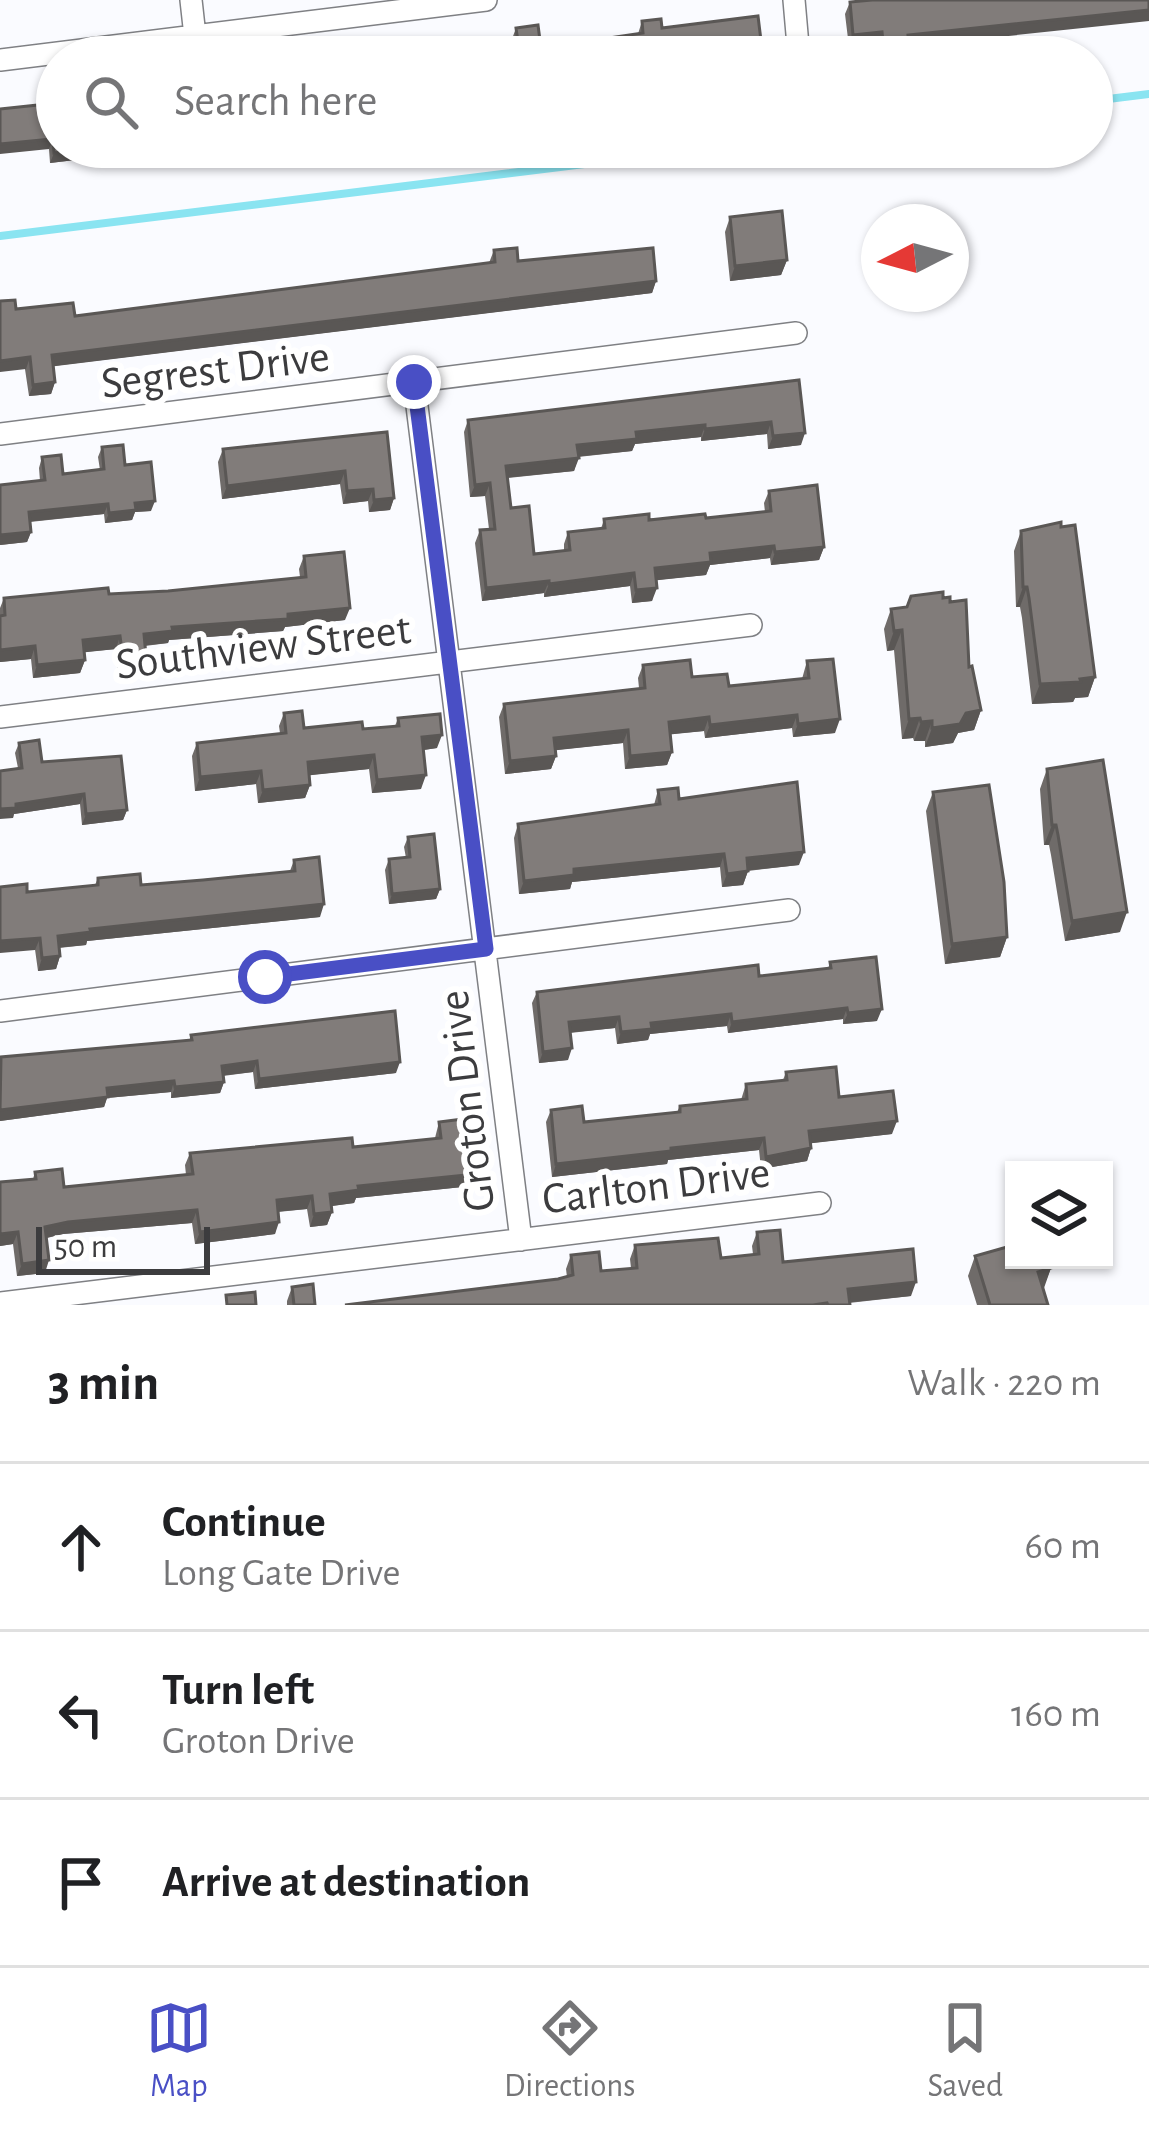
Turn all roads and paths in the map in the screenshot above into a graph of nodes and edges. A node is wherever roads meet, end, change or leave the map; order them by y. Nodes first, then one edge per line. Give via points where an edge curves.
1 (191, 0) edge
2 (486, 0) edge
3 (794, 0) edge
4 (195, 36) joint
5 (797, 36) edge
6 (36, 56) edge
7 (0, 60) edge
8 (796, 333) dead end
9 (414, 382) junction
10 (0, 434) edge
11 (751, 625) dead end
12 (450, 661) junction
13 (0, 717) edge
14 (789, 910) dead end
15 (486, 949) junction
16 (0, 1011) edge
17 (820, 1203) dead end
18 (521, 1240) junction
19 (0, 1303) edge

1 - 4 street
2 - 4 street
3 - 5 street
6 - 7 street
8 - 9 street, Segrest Drive
9 - 10 street, Segrest Drive
9 - 12 street, Groton Drive
11 - 12 street, Southview Street
12 - 13 street, Southview Street
12 - 15 street, Groton Drive
14 - 15 street
15 - 16 street
15 - 18 street, Groton Drive
17 - 18 street, Carlton Drive
18 - 19 street, Carlton Drive

